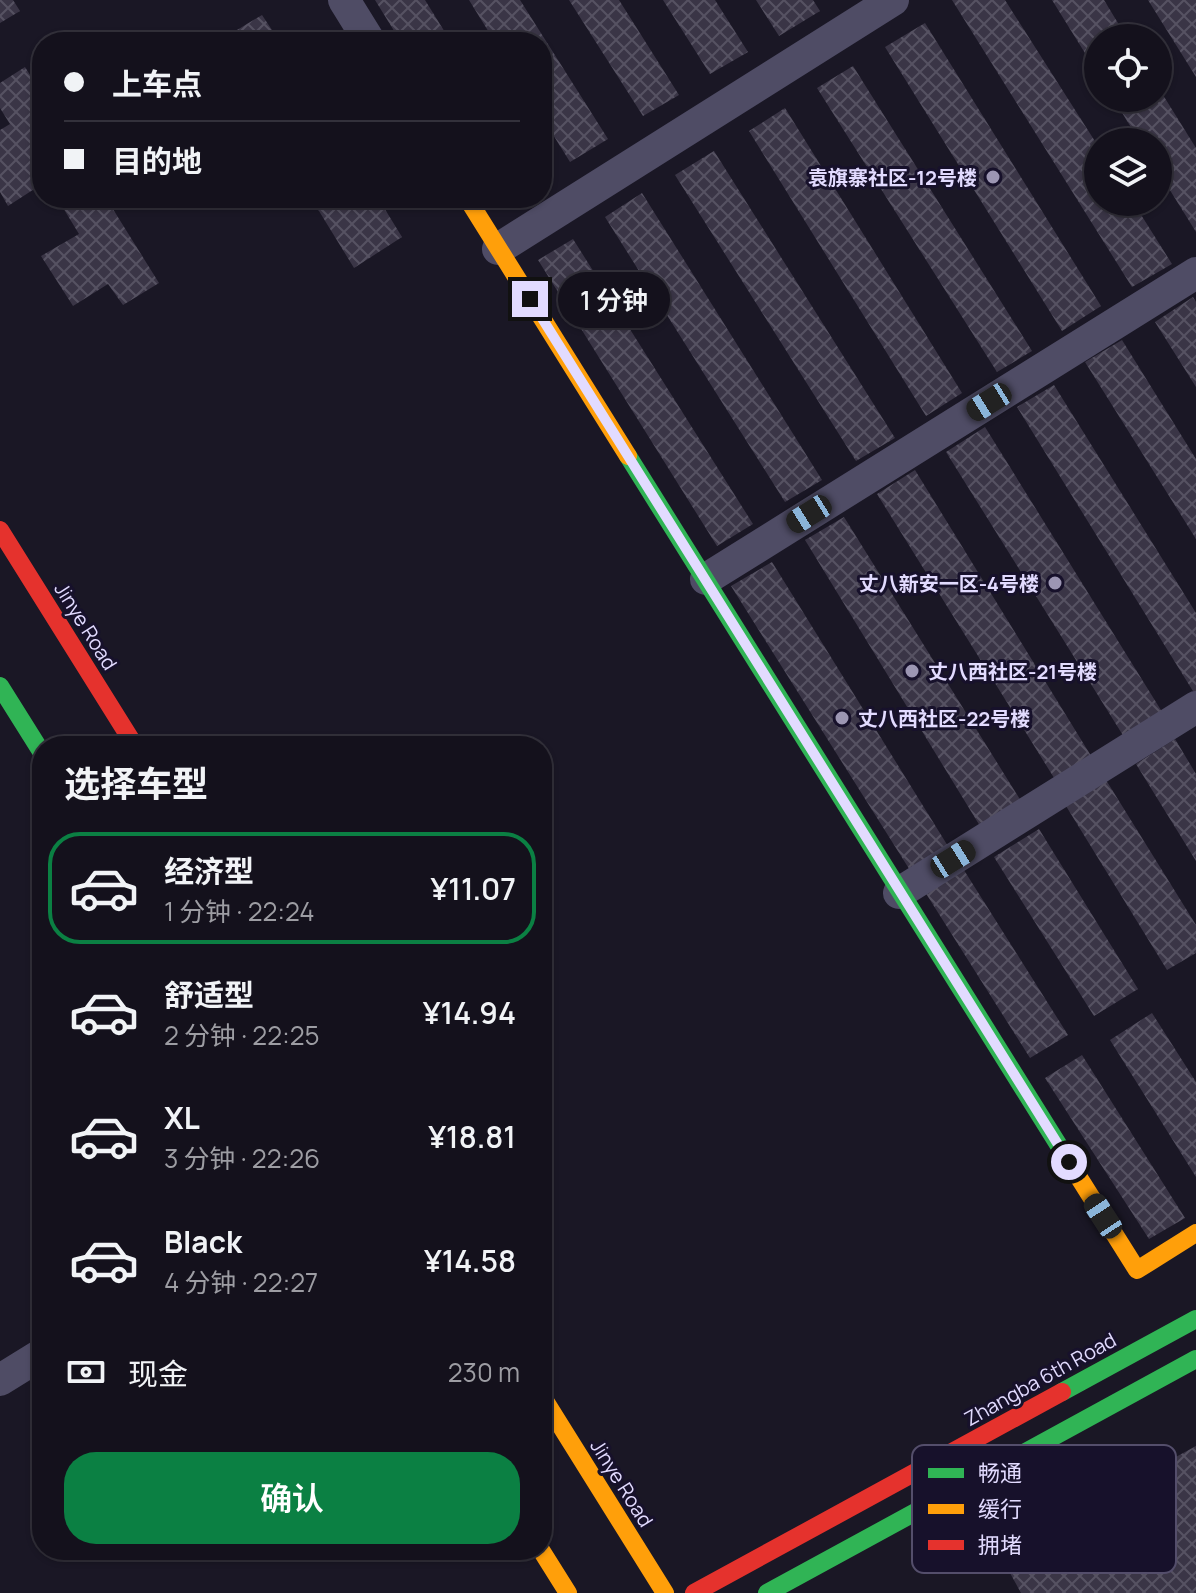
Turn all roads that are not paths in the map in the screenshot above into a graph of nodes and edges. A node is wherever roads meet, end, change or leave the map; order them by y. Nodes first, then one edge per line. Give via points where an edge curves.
1 (344, 0) edge
2 (893, 0) edge
3 (364, 32) edge
4 (473, 208) edge
5 (498, 249) junction
6 (1196, 273) edge
7 (0, 530) edge
8 (706, 579) junction
9 (0, 686) edge
10 (1196, 707) edge
11 (129, 736) edge
12 (32, 737) edge
13 (899, 893) junction
14 (1196, 1233) edge
15 (1196, 1319) edge
16 (1196, 1359) edge
17 (32, 1360) edge
18 (0, 1380) edge
19 (552, 1412) edge
20 (965, 1445) edge
21 (1038, 1445) edge
22 (912, 1474) edge
23 (912, 1514) edge
24 (547, 1560) edge
25 (568, 1593) edge
26 (665, 1593) edge
27 (694, 1593) edge
28 (767, 1593) edge

1 - 3 street
2 - 5 street
4 - 5 main road
5 - 8 main road
6 - 8 street
7 - 11 main road, Jinye Road
8 - 13 main road
9 - 12 main road
10 - 13 street
13 - 14 main road via 1137,1270
15 - 20 main road, Zhangba 6th Road
16 - 21 main road
17 - 18 street
19 - 26 main road, Jinye Road
22 - 27 main road, Zhangba 6th Road
23 - 28 main road
24 - 25 main road

